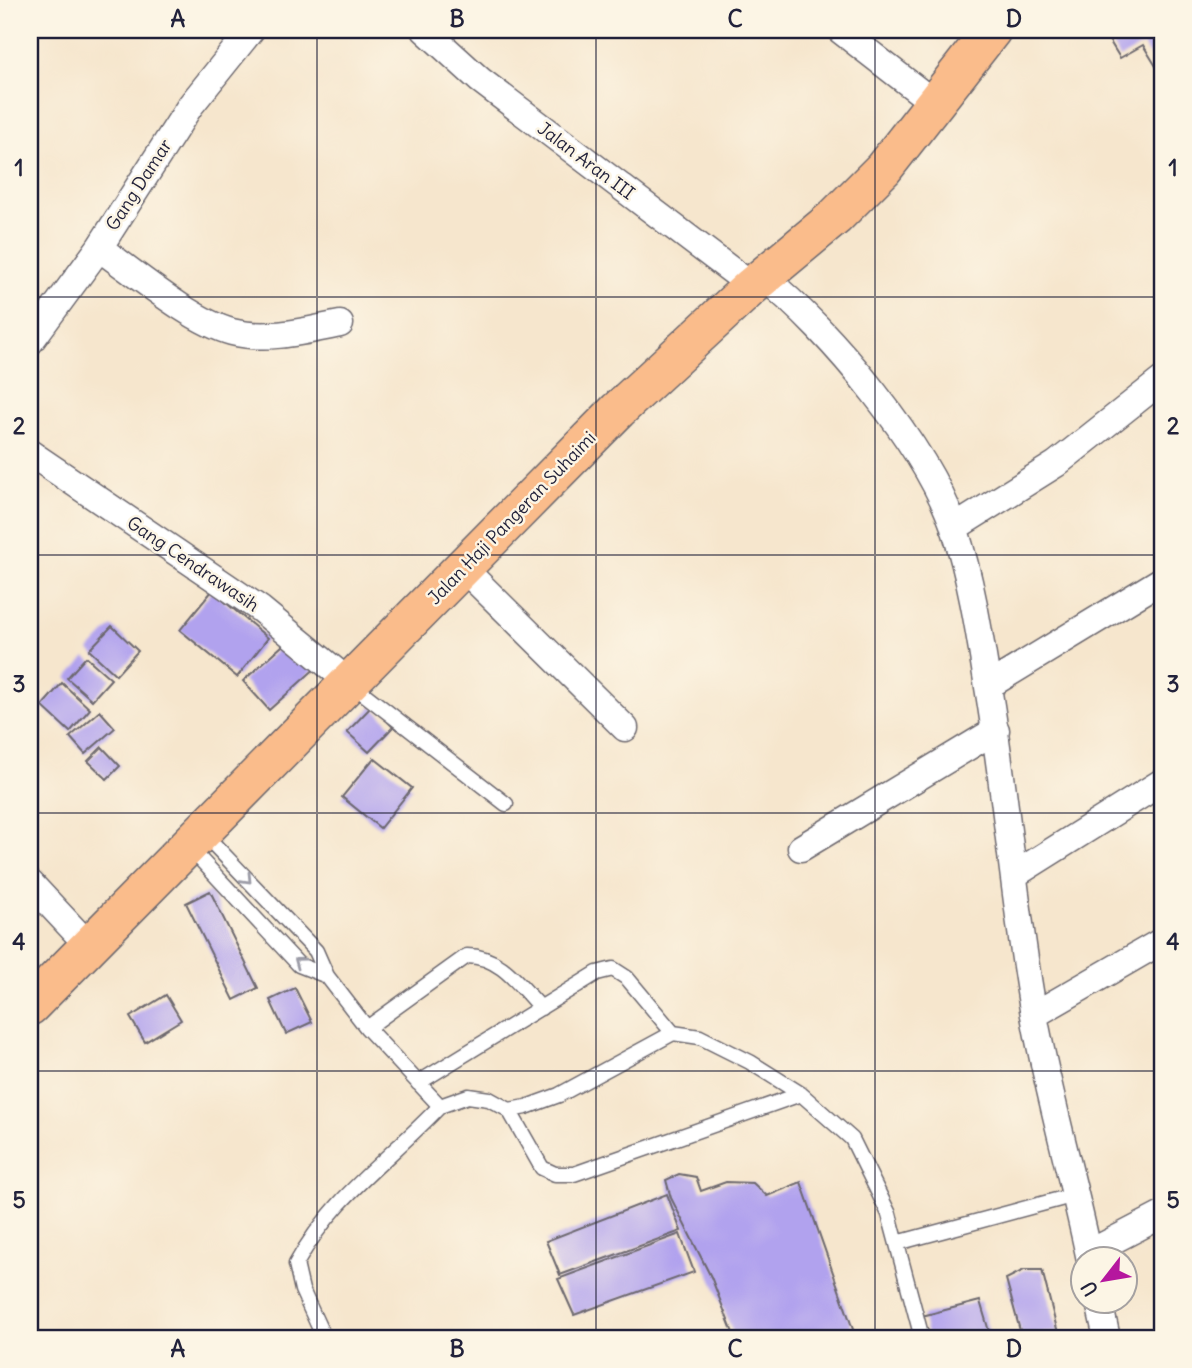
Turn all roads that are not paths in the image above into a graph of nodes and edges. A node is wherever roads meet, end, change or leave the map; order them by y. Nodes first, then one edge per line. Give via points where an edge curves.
1 (251, 30) edge
2 (425, 30) edge
3 (840, 30) edge
4 (992, 30) edge
5 (934, 103) junction
6 (99, 248) junction
7 (758, 282) junction
8 (340, 324) dead end
9 (30, 342) edge
10 (1162, 380) edge
11 (30, 453) edge
12 (954, 528) junction
13 (463, 568) junction
14 (1162, 579) edge
15 (350, 683) junction
16 (988, 686) junction
17 (625, 728) dead end
18 (996, 730) junction
19 (1162, 782) edge
20 (506, 804) dead end
21 (196, 839) junction
22 (801, 848) dead end
23 (1014, 875) junction
24 (30, 883) edge
25 (1162, 941) edge
26 (89, 946) junction
27 (327, 976) junction
28 (30, 1006) edge
29 (541, 1008) junction
30 (1034, 1015) junction
31 (367, 1028) junction
32 (673, 1033) junction
33 (418, 1083) junction
34 (801, 1094) junction
35 (440, 1107) junction
36 (509, 1110) junction
37 (1075, 1195) junction
38 (1162, 1215) edge
39 (897, 1243) junction
40 (1088, 1246) edge
41 (1108, 1246) edge
42 (1102, 1316) edge
43 (324, 1338) edge
44 (922, 1338) edge
45 (1107, 1338) edge

1 - 6 street, Gang Damar via 190,106
2 - 7 street, Jalan Aran III via 480,80
3 - 5 street
4 - 5 main road, Jalan Haji Pangeran Suhaimi
5 - 7 main road, Jalan Haji Pangeran Suhaimi via 883,169
6 - 8 street via 202,318 232,332 279,335
6 - 9 street, Gang Damar
7 - 12 street, Jalan Aran III via 799,305 833,342 902,432
7 - 13 main road, Jalan Haji Pangeran Suhaimi via 618,410
10 - 12 street via 1056,464
11 - 15 street, Gang Cendrawasih via 260,609
12 - 16 street, Jalan Aran III
13 - 15 main road, Jalan Haji Pangeran Suhaimi
13 - 17 street
14 - 16 street
15 - 20 lane
15 - 21 main road, Jalan Haji Pangeran Suhaimi
16 - 18 street, Jalan Aran III
18 - 22 street
18 - 23 street, Jalan Aran III
19 - 23 street
21 - 26 main road, Jalan Haji Pangeran Suhaimi
21 -> 27 lane via 316,951
27 -> 21 lane via 299,965
23 - 30 street, Jalan Aran III
24 - 26 street
25 - 30 street
26 - 28 main road, Jalan Haji Pangeran Suhaimi
27 - 31 lane
29 - 31 lane via 498,962 467,956
29 - 32 lane via 597,973 613,969 627,978
29 - 33 lane
30 - 37 street, Jalan Aran III
31 - 33 lane
32 - 34 lane via 700,1037
32 - 36 lane via 559,1095
33 - 35 lane
34 - 36 lane via 574,1174 555,1174 542,1168
34 - 39 lane via 852,1139 889,1214
35 - 36 lane via 468,1096 489,1099
35 - 43 lane via 347,1192 296,1264 302,1290
37 - 39 lane
37 - 40 street, Jalan Aran III
38 - 41 street
39 - 44 lane
42 - 45 street

